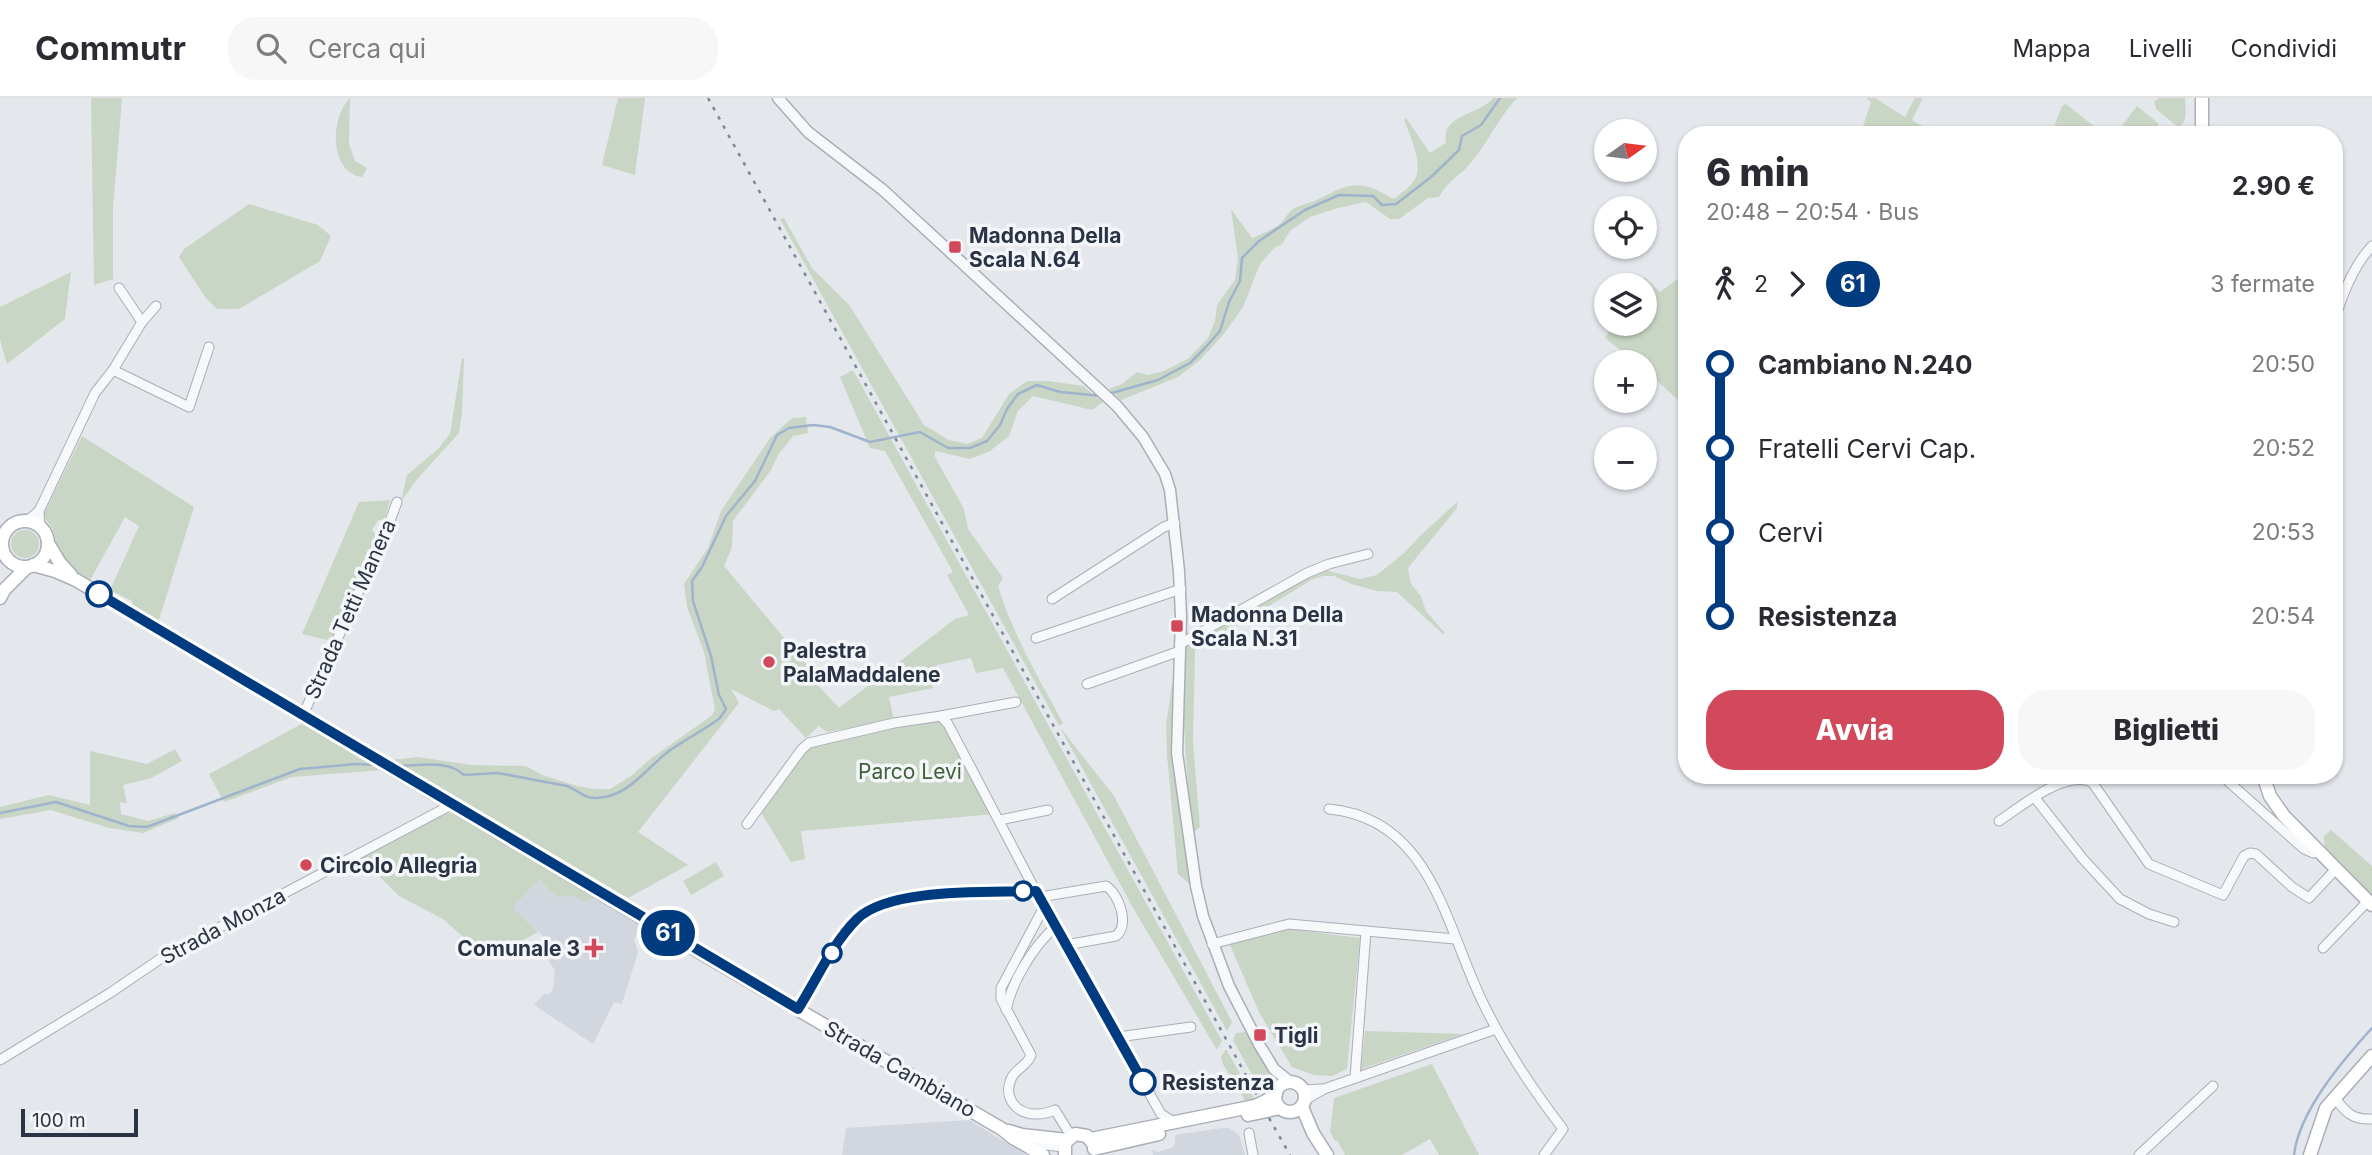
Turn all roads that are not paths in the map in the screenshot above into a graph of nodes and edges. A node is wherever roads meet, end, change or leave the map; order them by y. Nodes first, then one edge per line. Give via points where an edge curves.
1 (778, 98) edge
2 (2202, 98) edge
3 (2202, 126) edge
4 (2372, 246) edge
5 (119, 288) dead end
6 (2343, 296) edge
7 (156, 306) dead end
8 (142, 322) junction
9 (209, 347) dead end
10 (113, 370) junction
11 (397, 502) dead end
12 (0, 520) edge
13 (1175, 523) junction
14 (13, 524) junction
15 (34, 524) junction
16 (48, 543) junction
17 (2, 545) edge
18 (1368, 554) dead end
19 (30, 566) junction
20 (76, 580) junction
21 (1181, 589) junction
22 (2, 594) edge
23 (1052, 599) dead end
24 (1036, 638) dead end
25 (1180, 648) junction
26 (1087, 684) dead end
27 (1016, 702) dead end
28 (303, 715) junction
29 (941, 716) junction
30 (2060, 784) edge
31 (2093, 784) edge
32 (2231, 784) edge
33 (2266, 784) edge
34 (2055, 785) joint
35 (2035, 798) junction
36 (453, 804) junction
37 (1329, 809) dead end
38 (1048, 810) dead end
39 (1000, 820) junction
40 (1999, 821) dead end
41 (747, 824) dead end
42 (2320, 851) junction
43 (2336, 869) junction
44 (1038, 894) junction
45 (2370, 903) edge
46 (1044, 908) junction
47 (2174, 922) dead end
48 (1055, 927) junction
49 (1366, 931) junction
50 (1455, 939) junction
51 (1212, 944) junction
52 (1066, 945) junction
53 (2323, 948) dead end
54 (798, 1009) junction
55 (1006, 1010) junction
56 (1191, 1027) dead end
57 (1496, 1029) junction
58 (1118, 1037) junction
59 (2372, 1056) edge
60 (0, 1060) edge
61 (1274, 1069) junction
62 (1354, 1078) junction
63 (1290, 1082) junction
64 (2213, 1086) dead end
65 (1277, 1092) junction
66 (2335, 1098) junction
67 (1297, 1103) junction
68 (1161, 1114) junction
69 (2372, 1119) edge
70 (1174, 1122) junction
71 (1149, 1127) junction
72 (1002, 1129) junction
73 (1249, 1133) dead end
74 (1067, 1145) edge
75 (1093, 1148) edge
76 (1030, 1152) edge
77 (1043, 1155) edge
78 (1253, 1155) edge
79 (1327, 1155) edge
80 (1544, 1155) edge
81 (2139, 1155) edge
82 (2311, 1155) edge

1 - 13 street via 808,132 883,190 1106,396 1143,437 1165,474
2 - 3 main road
4 - 6 street
5 - 8 street
7 - 8 street
8 - 10 street
9 - 10 street via 188,407
10 - 15 street via 95,393
11 - 28 street, Strada Tetti Manera
12 - 14 main road
13 - 21 street
13 - 23 street
14 - 15 main road
14 - 17 main road
15 - 16 main road, Strada Cambiano
16 - 19 main road via 44,557
16 - 20 main road, Strada Cambiano
17 - 19 main road, Strada Cambiano via 14,564
17 - 22 main road
18 - 25 street via 1307,573
19 - 20 main road, Strada Cambiano
19 - 22 main road
20 - 28 main road, Strada Cambiano
21 - 24 street
21 - 25 street
25 - 26 street
25 - 51 street via 1177,753 1196,886
27 - 29 street
28 - 36 main road, Strada Cambiano
29 - 39 street
29 - 41 street via 809,743
30 - 34 street
31 - 43 street via 2149,864 2223,895 2250,853 2309,898
32 - 42 street via 2304,849
33 - 42 main road via 2284,816
34 - 35 street
35 - 40 street
35 - 47 street via 2120,899
36 - 54 main road, Strada Cambiano
36 - 60 street, Strada Monza via 160,959
37 - 50 street via 1369,819 1407,847 1435,886
38 - 39 street
39 - 44 street
42 - 43 main road
43 - 45 main road
44 - 46 street
44 - 52 street via 1106,886 1116,896 1124,923 1121,932
44 - 54 street via 913,896 880,904 856,920
45 - 53 street
46 - 48 street
46 - 55 street via 1001,988
48 - 52 street
48 - 55 street via 1027,964 1009,995
49 - 50 street
49 - 51 street via 1289,924
49 - 62 street
50 - 57 street
51 - 61 street via 1234,997
52 - 58 street
54 - 72 main road, Strada Cambiano
55 - 74 street via 1031,1055 1013,1076 1009,1100 1017,1109 1037,1114 1055,1110
56 - 58 street
57 - 62 street
57 - 80 street via 1563,1129
58 - 68 street
59 - 66 main road
61 - 63 street
61 - 65 street
62 - 67 street
63 - 65 main road
63 - 67 main road via 1298,1084
64 - 81 street
65 - 67 main road via 1275,1099
65 - 70 main road via 1255,1106
66 - 69 street via 2350,1116
66 - 82 main road via 2325,1112
67 - 75 main road
67 - 79 main road
68 - 70 street
68 - 71 street
70 - 71 main road
71 - 75 main road
72 - 74 main road, Strada Cambiano
72 - 76 main road, Strada Cambiano
73 - 78 street
74 - 75 main road, Strada Cambiano via 1079,1133
74 - 76 street via 1037,1144
76 - 77 main road, Strada Cambiano

